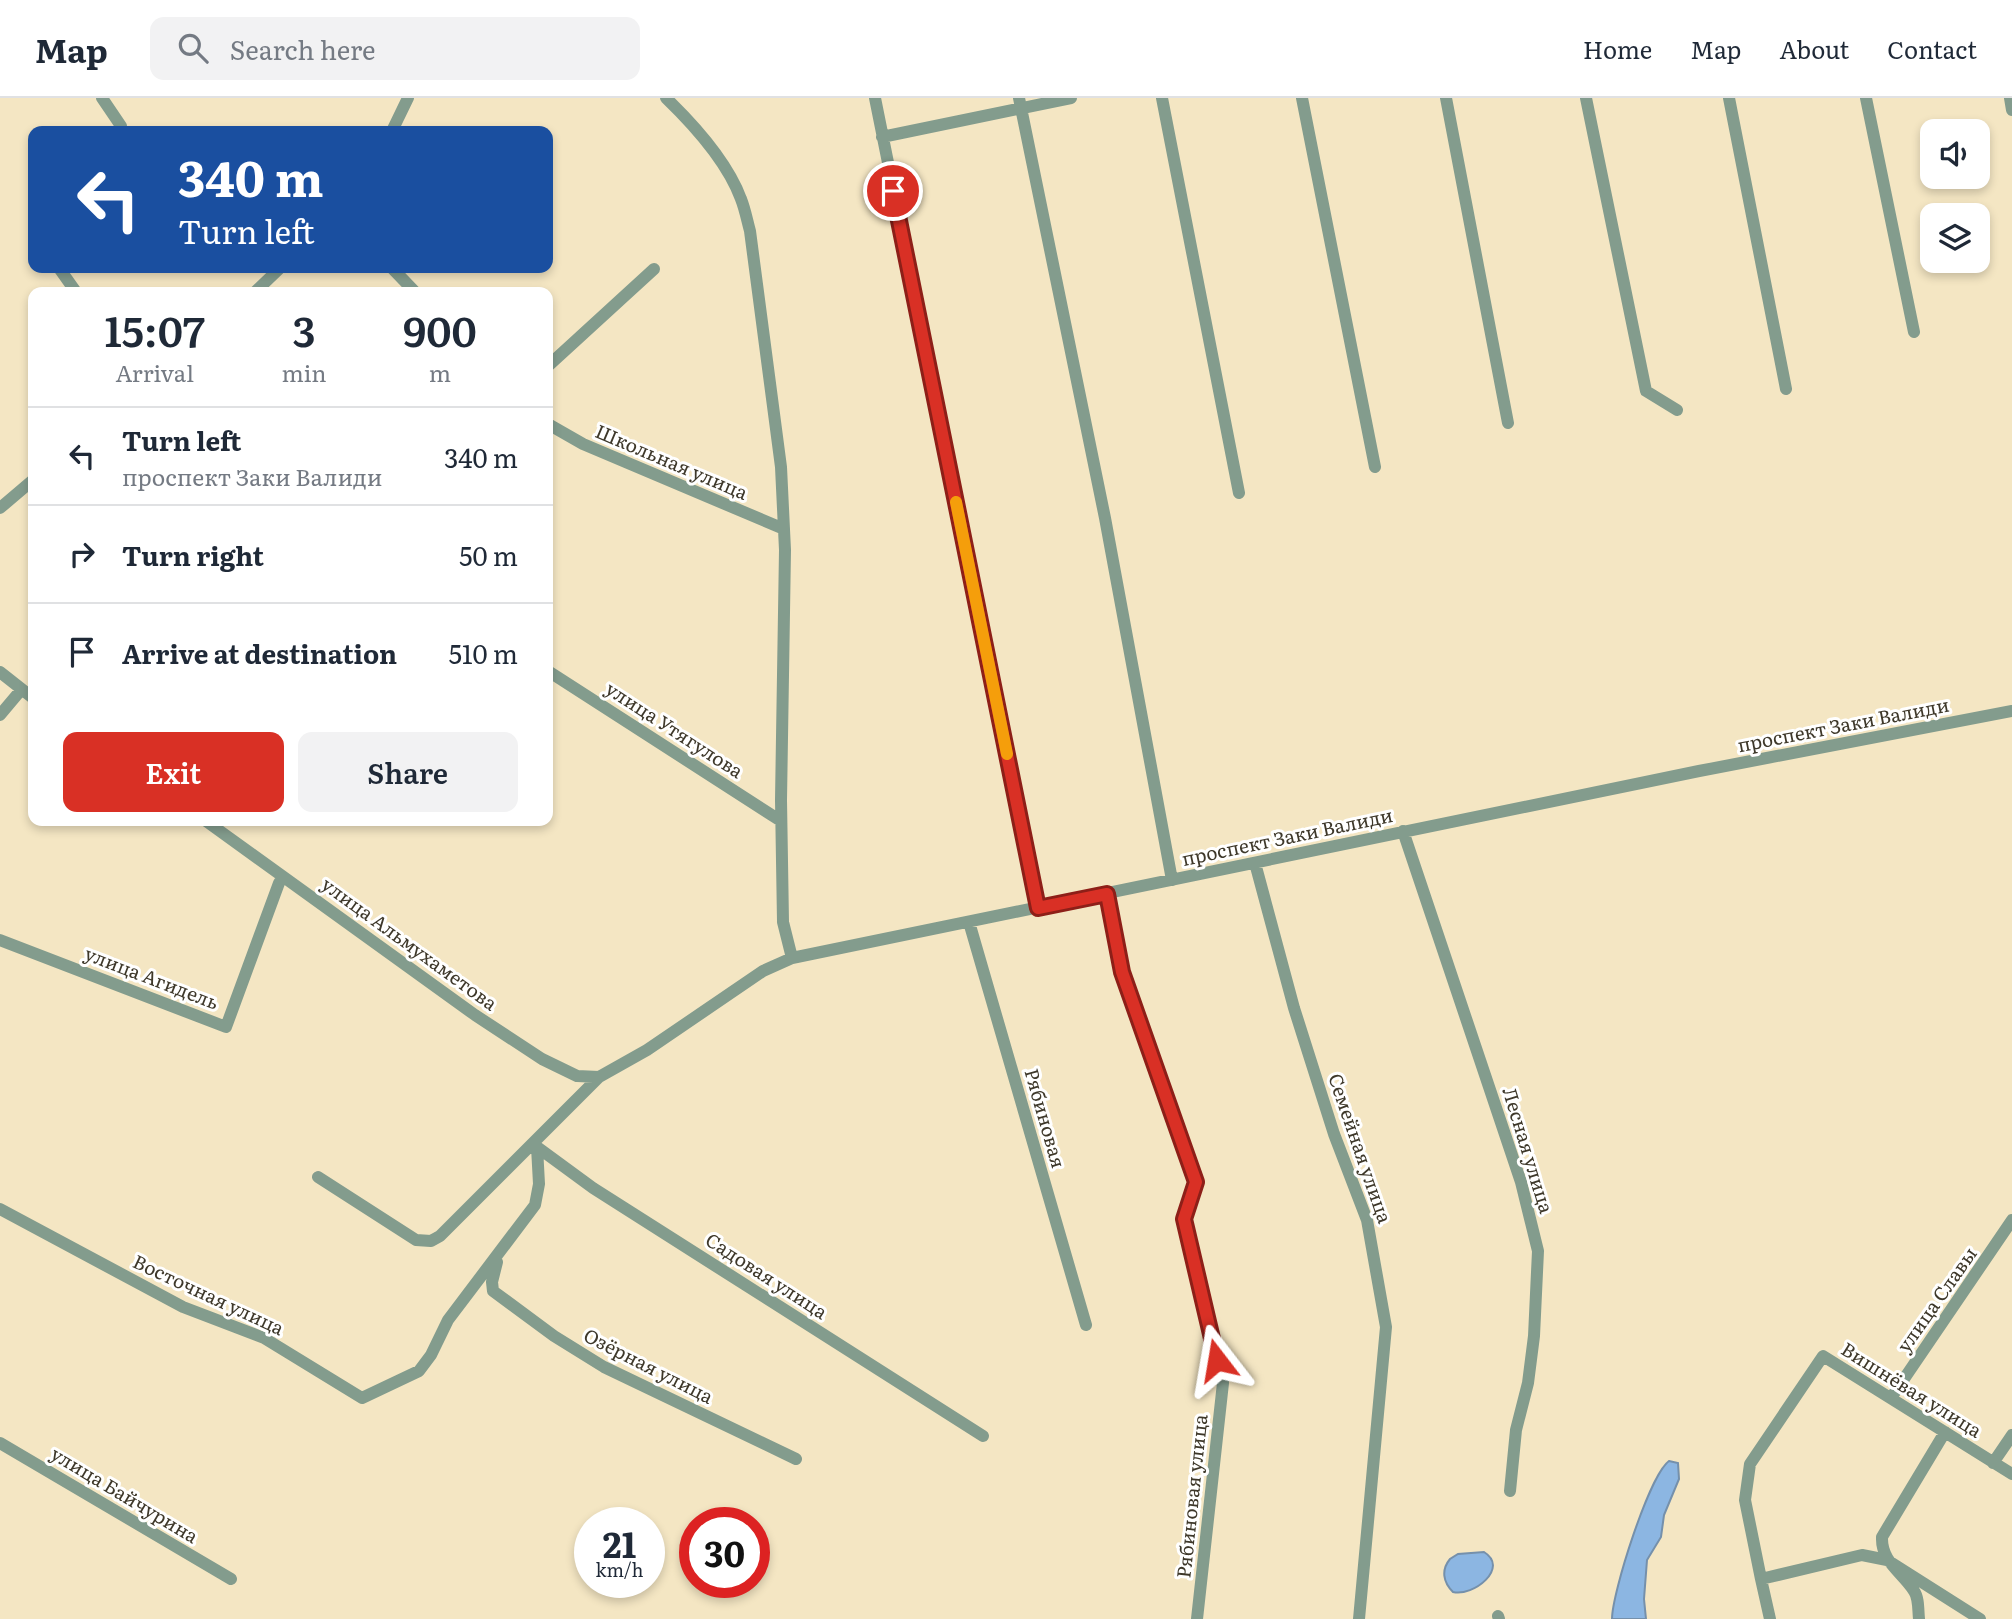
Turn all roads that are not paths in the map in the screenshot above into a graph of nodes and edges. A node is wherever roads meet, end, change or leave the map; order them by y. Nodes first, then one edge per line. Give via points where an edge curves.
1 (102, 98) edge
2 (408, 98) edge
3 (666, 98) edge
4 (875, 98) edge
5 (1070, 98) edge
6 (1162, 98) edge
7 (1302, 98) edge
8 (1446, 98) edge
9 (1586, 98) edge
10 (1729, 98) edge
11 (1866, 98) edge
12 (2010, 98) edge
13 (1020, 103) edge
14 (2012, 110) edge
15 (121, 126) edge
16 (394, 126) edge
17 (882, 137) junction
18 (654, 269) dead end
19 (275, 273) edge
20 (397, 273) edge
21 (260, 287) edge
22 (410, 287) edge
23 (1914, 332) dead end
24 (553, 361) edge
25 (1786, 389) dead end
26 (1677, 410) dead end
27 (1508, 423) dead end
28 (553, 427) edge
29 (1375, 467) dead end
30 (28, 484) edge
31 (1239, 493) dead end
32 (0, 508) edge
33 (784, 529) junction
34 (0, 672) edge
35 (553, 674) edge
36 (21, 690) junction
37 (28, 695) edge
38 (2012, 711) edge
39 (0, 715) edge
40 (781, 821) junction
41 (225, 826) edge
42 (1403, 831) junction
43 (1255, 863) junction
44 (1172, 880) junction
45 (279, 883) dead end
46 (1107, 894) junction
47 (1038, 908) junction
48 (969, 922) junction
49 (0, 940) edge
50 (792, 958) junction
51 (599, 1077) junction
52 (535, 1145) junction
53 (317, 1177) dead end
54 (0, 1209) edge
55 (2012, 1220) edge
56 (498, 1256) junction
57 (1086, 1325) dead end
58 (1891, 1398) junction
59 (1945, 1432) junction
60 (2012, 1435) edge
61 (983, 1436) dead end
62 (0, 1443) edge
63 (796, 1459) dead end
64 (1993, 1463) junction
65 (2012, 1474) edge
66 (1510, 1491) dead end
67 (1887, 1560) junction
68 (231, 1579) dead end
69 (1761, 1579) junction
70 (1197, 1619) edge
71 (1359, 1619) edge
72 (1770, 1619) edge
73 (1919, 1619) edge
74 (1980, 1619) edge

1 - 15 street
2 - 16 street
3 - 33 street via 711,149 741,198 750,231 781,467
4 - 17 street
5 - 13 street
6 - 31 street
7 - 29 street
8 - 27 street
9 - 26 street via 1646,391
10 - 25 street
11 - 23 street
12 - 14 street
13 - 17 street
13 - 44 street via 1105,518
17 - 47 street
18 - 24 street
19 - 21 street
20 - 22 street
28 - 33 street, Школьная улица via 583,444
30 - 32 street
33 - 40 street
34 - 36 street
35 - 40 street, улица Утягулова
36 - 37 street
36 - 39 street
38 - 42 street, проспект Заки Валиди
40 - 50 street via 783,922
41 - 51 street, улица Альмухаметова via 475,1015 576,1076
42 - 43 street, проспект Заки Валиди
42 - 66 street, Лесная улица via 1521,1182 1538,1251 1534,1336
43 - 44 street, проспект Заки Валиди
43 - 71 street, Семейная улица via 1298,1021 1367,1220 1386,1327
44 - 46 street, проспект Заки Валиди
45 - 49 street, улица Агидель via 226,1027
46 - 47 street, проспект Заки Валиди
46 - 70 street, Рябиновая улица via 1122,972 1196,1182 1184,1219 1223,1383
47 - 48 street, проспект Заки Валиди
48 - 50 street, проспект Заки Валиди
48 - 57 street, Рябиновая
50 - 51 street, проспект Заки Валиди via 763,971
51 - 52 street, проспект Заки Валиди
52 - 53 street, проспект Заки Валиди via 431,1241 416,1240
52 - 56 street via 539,1184 535,1205
52 - 61 street, Садовая улица via 593,1188
54 - 56 street, Восточная улица via 183,1307 264,1338 362,1398 419,1371 448,1320
55 - 58 street, улица Славы
56 - 63 street, Озёрная улица via 493,1291 554,1336 604,1367
58 - 59 street, Вишнёвая улица
58 - 69 street, Вишнёвая улица via 1823,1356 1750,1464 1745,1500
59 - 64 street, Вишнёвая улица
59 - 67 street via 1882,1537
60 - 64 street
62 - 68 street, улица Байчурина
64 - 65 street, Вишнёвая улица
67 - 69 street via 1862,1555
67 - 73 street via 1916,1593
67 - 74 street
69 - 72 street

